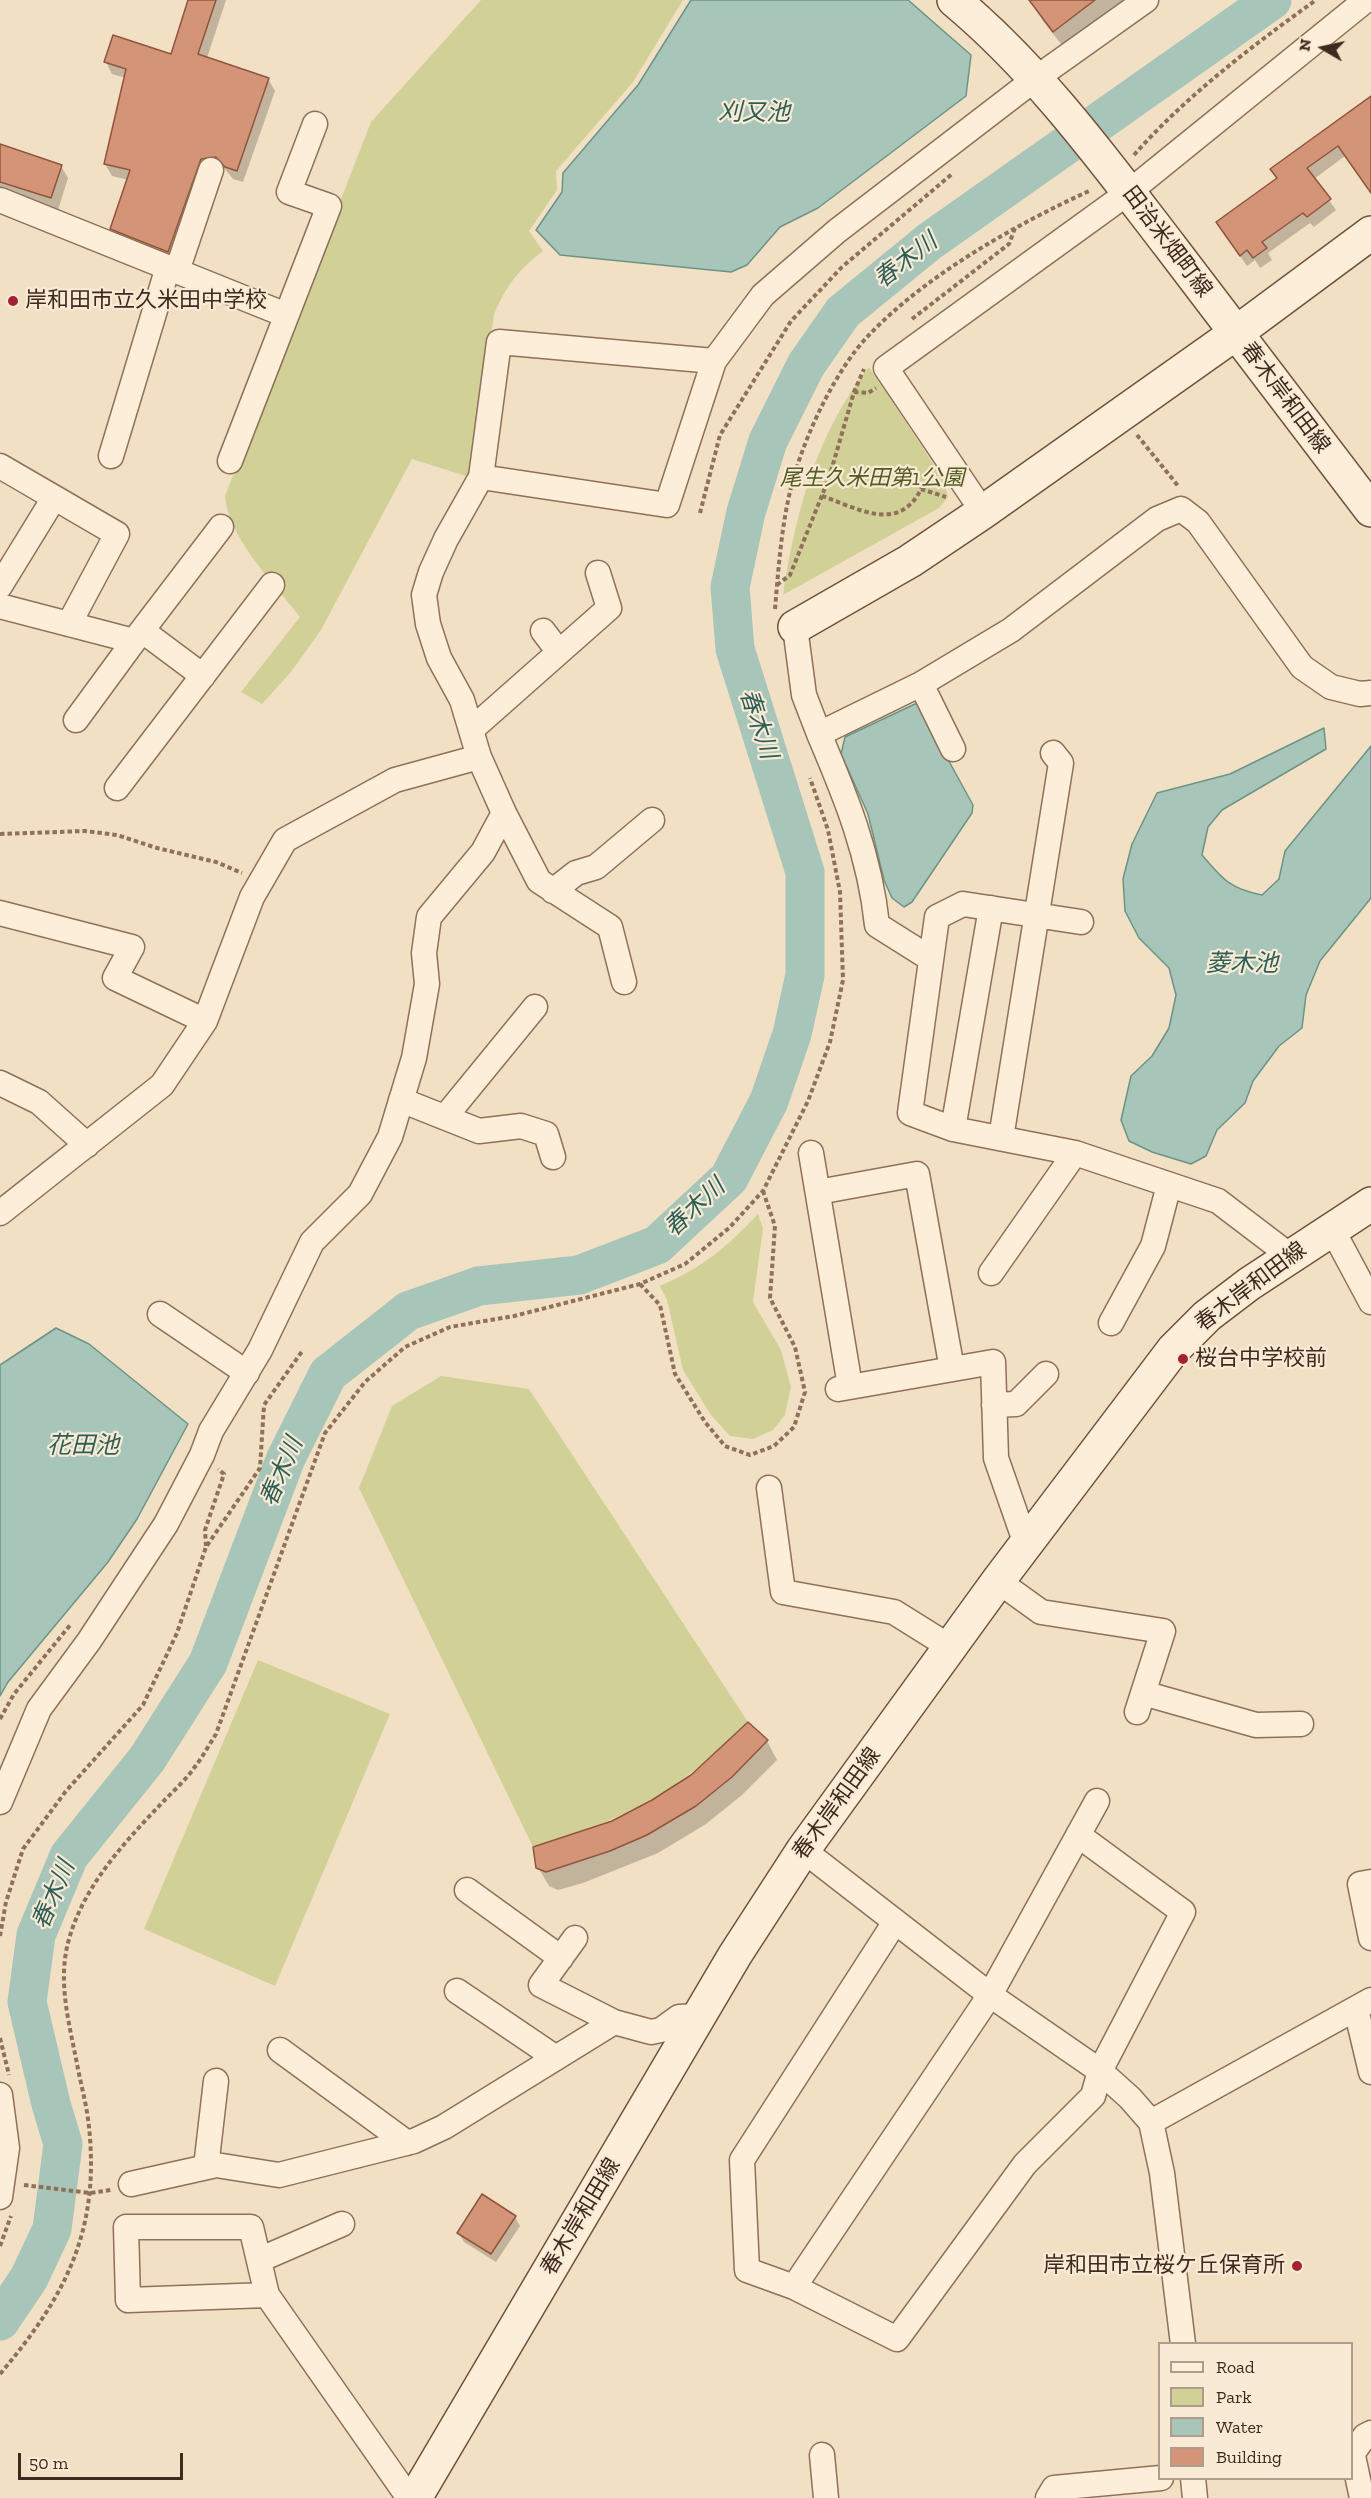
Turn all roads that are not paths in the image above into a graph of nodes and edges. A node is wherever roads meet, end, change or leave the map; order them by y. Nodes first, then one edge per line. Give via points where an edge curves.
1 (954, 0) edge
2 (1146, 0) edge
3 (1366, 0) edge
4 (1035, 79) junction
5 (315, 124) dead end
6 (211, 170) dead end
7 (1129, 192) junction
8 (0, 200) edge
9 (1371, 233) edge
10 (172, 269) junction
11 (286, 315) junction
12 (1236, 333) junction
13 (714, 361) junction
14 (111, 456) dead end
15 (230, 462) dead end
16 (0, 466) edge
17 (481, 477) junction
18 (54, 498) junction
19 (1371, 510) edge
20 (983, 512) junction
21 (221, 527) dead end
22 (598, 573) dead end
23 (272, 585) dead end
24 (0, 586) edge
25 (0, 606) edge
26 (69, 624) junction
27 (795, 627) joint
28 (543, 631) dead end
29 (139, 636) junction
30 (559, 652) junction
31 (203, 676) junction
32 (921, 684) junction
33 (1371, 693) edge
34 (76, 720) dead end
35 (471, 730) junction
36 (819, 734) junction
37 (953, 749) dead end
38 (1053, 753) dead end
39 (479, 757) junction
40 (117, 788) dead end
41 (504, 813) junction
42 (652, 820) dead end
43 (553, 891) junction
44 (991, 908) junction
45 (0, 913) edge
46 (1036, 914) junction
47 (1081, 922) dead end
48 (931, 959) junction
49 (624, 982) dead end
50 (535, 1007) dead end
51 (205, 1021) junction
52 (0, 1083) edge
53 (401, 1100) junction
54 (445, 1117) junction
55 (953, 1129) junction
56 (1001, 1138) junction
57 (87, 1145) junction
58 (811, 1153) dead end
59 (1075, 1153) junction
60 (553, 1157) dead end
61 (1169, 1185) junction
62 (818, 1192) junction
63 (1371, 1204) edge
64 (0, 1213) edge
65 (1332, 1229) junction
66 (1289, 1255) junction
67 (991, 1273) dead end
68 (1371, 1302) edge
69 (160, 1314) dead end
70 (1111, 1323) dead end
71 (952, 1369) junction
72 (246, 1373) junction
73 (1046, 1374) dead end
74 (994, 1405) junction
75 (770, 1488) dead end
76 (1026, 1545) junction
77 (998, 1581) junction
78 (950, 1647) junction
79 (1301, 1724) dead end
80 (1097, 1801) dead end
81 (0, 1802) edge
82 (1078, 1836) junction
83 (803, 1850) junction
84 (1371, 1882) edge
85 (467, 1890) dead end
86 (895, 1922) junction
87 (575, 1938) dead end
88 (1371, 1938) edge
89 (561, 1958) junction
90 (457, 1991) dead end
91 (990, 1995) junction
92 (1364, 2005) edge
93 (698, 2016) junction
94 (614, 2022) junction
95 (279, 2050) dead end
96 (556, 2058) junction
97 (1100, 2071) junction
98 (1371, 2072) edge
99 (216, 2081) dead end
100 (0, 2095) edge
101 (1151, 2122) junction
102 (407, 2143) junction
103 (206, 2167) junction
104 (130, 2184) dead end
105 (0, 2197) edge
106 (342, 2224) dead end
107 (258, 2260) junction
108 (794, 2287) junction
109 (267, 2295) junction
110 (1183, 2342) edge
111 (1371, 2433) edge
112 (1353, 2452) edge
113 (822, 2455) dead end
114 (1353, 2458) edge
115 (1158, 2478) edge
116 (1193, 2480) edge
117 (409, 2498) edge
118 (415, 2498) edge
119 (826, 2498) edge
120 (1048, 2498) edge
121 (1196, 2498) edge
122 (1362, 2498) edge

1 - 4 main road via 983,24
2 - 4 street
3 - 7 street
4 - 7 main road, 田治米畑町線
4 - 13 street via 837,231 763,295
5 - 11 street via 289,192 329,206
6 - 10 street
7 - 12 main road, 田治米畑町線
7 - 20 street via 886,368
8 - 10 street
9 - 12 main road, 春木岸和田線
10 - 11 street
10 - 14 street
11 - 15 street
12 - 19 main road, 春木岸和田線
12 - 20 main road
13 - 17 street via 667,505
13 - 17 street via 499,342
16 - 18 street
17 - 35 street via 446,539 424,595 439,658 462,700
18 - 24 street
18 - 26 street via 117,534
20 - 27 main road via 910,561
21 - 29 street
22 - 30 street via 609,608
23 - 31 street
25 - 26 street
26 - 29 street
27 - 36 street via 804,695
28 - 30 street
29 - 31 street
29 - 34 street
30 - 35 street
31 - 40 street
32 - 33 street via 1011,630 1157,519 1181,508 1198,522 1302,667 1331,687
32 - 36 street
32 - 37 street
35 - 39 street
36 - 48 street via 858,827 877,925
38 - 46 street via 1061,763
39 - 41 street
39 - 51 street via 395,780 285,840 252,897
41 - 43 street via 539,881
41 - 53 street via 483,852 429,917 424,953 427,984 414,1058
42 - 43 street via 596,867 576,873
43 - 49 street via 610,927
44 - 46 street
44 - 48 street via 963,904 937,917
44 - 55 street
45 - 51 street via 132,947 116,978
46 - 47 street
46 - 56 street
48 - 55 street via 910,1113
50 - 54 street
51 - 57 street via 162,1085
52 - 57 street via 39,1102
53 - 54 street
53 - 72 street via 390,1137 360,1194 312,1242
54 - 60 street via 479,1131 521,1126 546,1134
55 - 56 street
56 - 59 street
57 - 64 street
58 - 62 street
59 - 61 street
59 - 67 street
61 - 66 street via 1218,1201
61 - 70 street via 1153,1246
62 - 71 street via 917,1174
62 - 71 street via 844,1388
63 - 65 main road, 春木岸和田線
65 - 66 main road, 春木岸和田線
65 - 68 street
66 - 76 main road, 春木岸和田線 via 1208,1316 1173,1350
69 - 72 street
71 - 74 street via 993,1362
72 - 81 street via 211,1431 166,1524 39,1709
73 - 74 street via 1016,1404
74 - 76 street via 996,1458
75 - 78 street via 783,1592 894,1612
76 - 77 main road, 春木岸和田線
77 - 78 main road, 春木岸和田線
77 - 79 street via 1041,1612 1163,1632 1140,1702 1256,1725
78 - 83 main road, 春木岸和田線
80 - 82 street
82 - 91 street
82 - 97 street via 1183,1912
83 - 86 street
83 - 93 main road, 春木岸和田線
84 - 88 street via 1360,1884
85 - 89 street
86 - 91 street
86 - 108 street via 742,2160 747,2270
87 - 89 street
89 - 94 street via 541,1985
90 - 96 street
91 - 97 street
91 - 108 street
92 - 98 street
92 - 101 street
93 - 94 street via 679,2017 651,2032
93 - 118 main road, 春木岸和田線
94 - 96 street
95 - 102 street
96 - 102 street via 444,2127
97 - 101 street
97 - 108 street via 1093,2096 1025,2164 897,2339
99 - 103 street
100 - 105 street via 7,2148
101 - 110 street via 1162,2173
102 - 103 street via 279,2175 216,2165
103 - 104 street
106 - 107 street
107 - 109 street
107 - 109 street via 251,2227 126,2227 128,2300
109 - 117 street
111 - 112 street
113 - 119 street
114 - 122 street
115 - 120 street via 1054,2488
116 - 121 street

